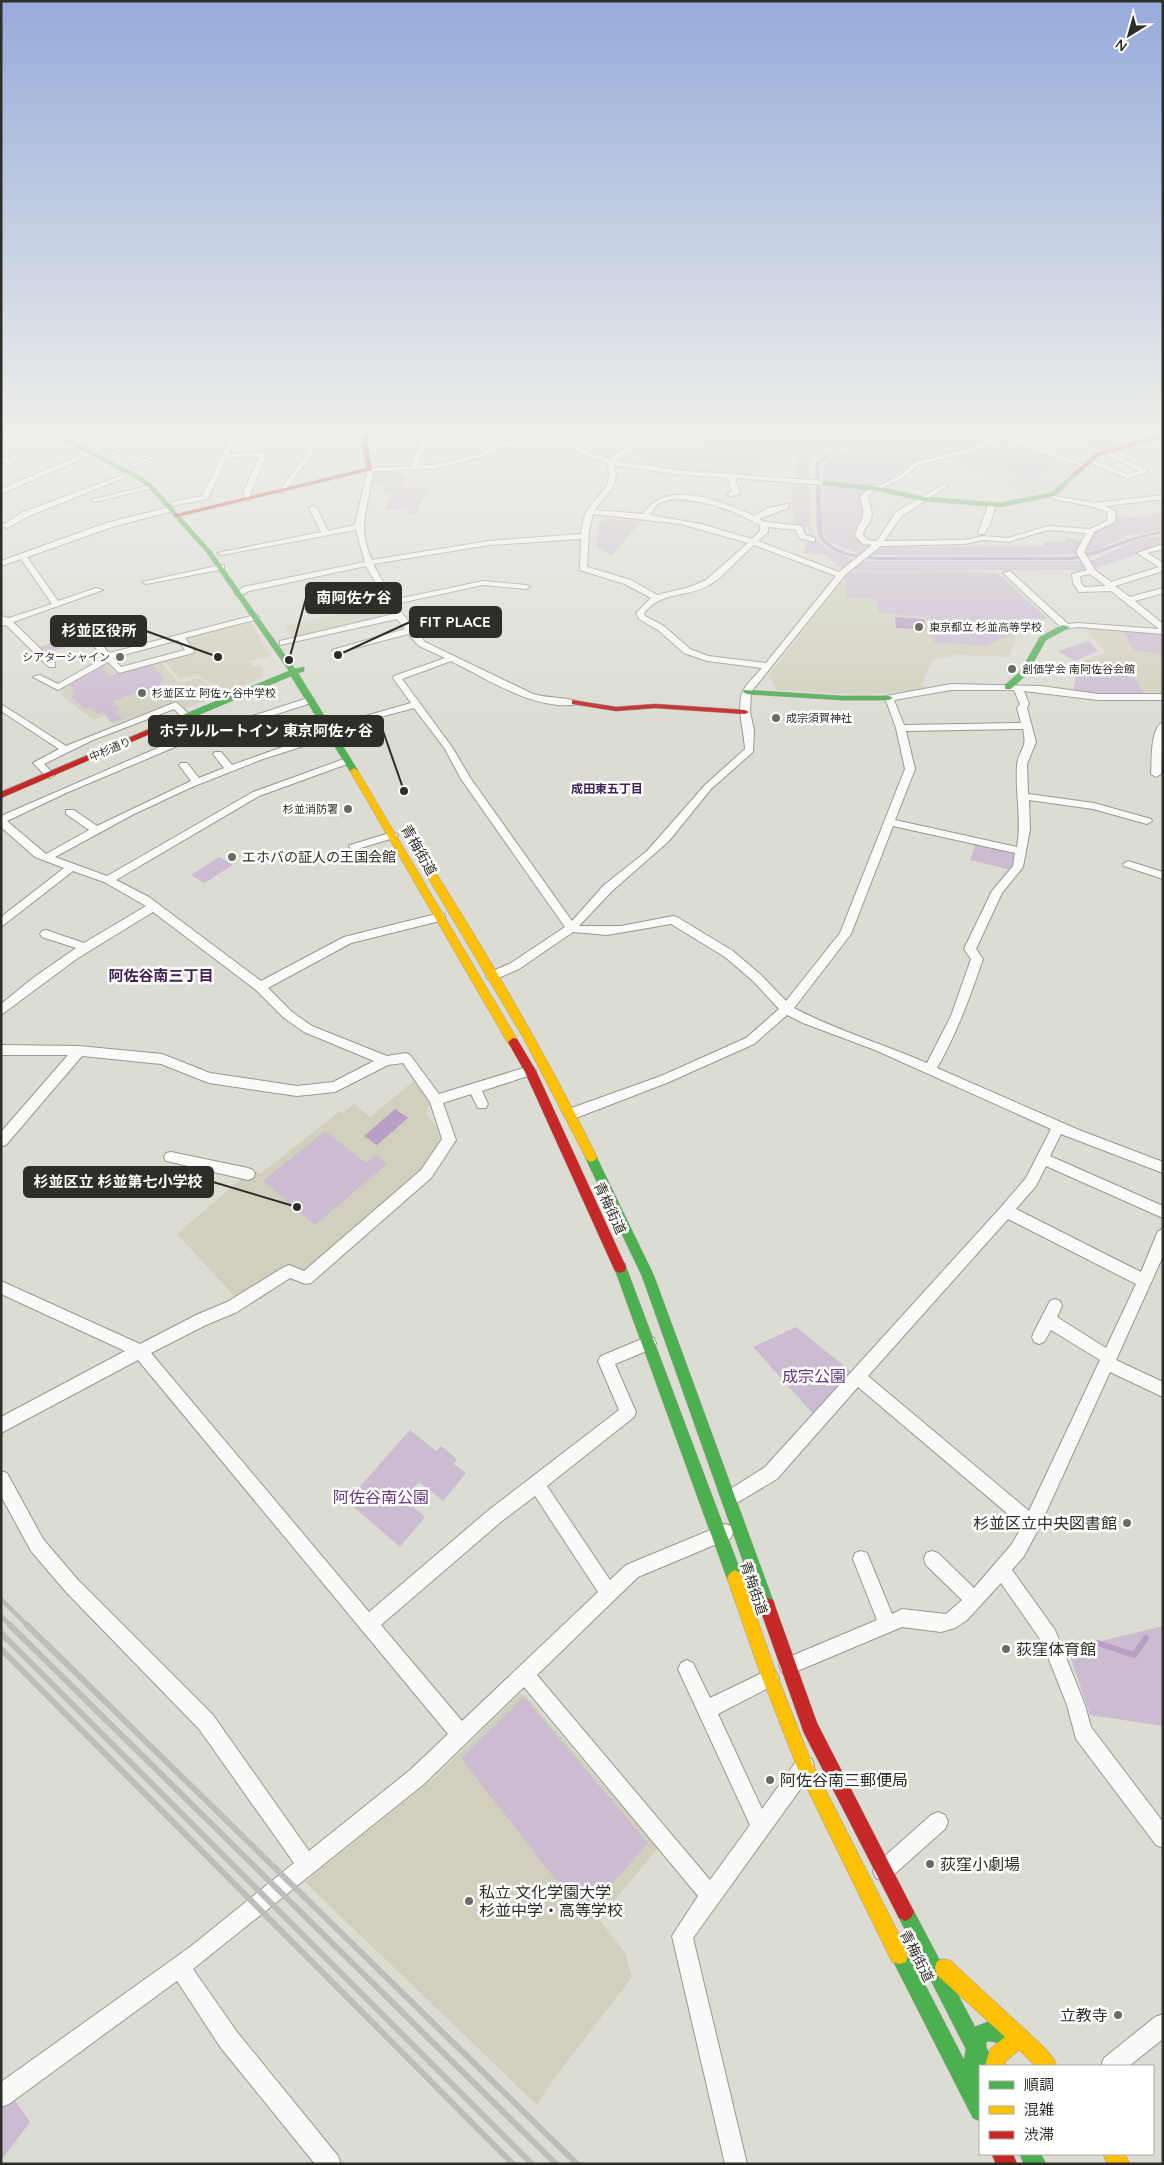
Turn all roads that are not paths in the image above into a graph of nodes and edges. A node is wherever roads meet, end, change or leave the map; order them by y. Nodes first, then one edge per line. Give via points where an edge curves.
1 (95, 530) edge
2 (192, 530) edge
3 (197, 530) edge
4 (338, 530) edge
5 (360, 530) edge
6 (586, 530) edge
7 (710, 530) edge
8 (764, 530) edge
9 (800, 530) edge
10 (860, 530) edge
11 (888, 530) edge
12 (1041, 530) edge
13 (1091, 530) edge
14 (325, 532) joint
15 (586, 536) junction
16 (812, 540) dead end
17 (752, 543) junction
18 (878, 544) junction
19 (1163, 546) edge
20 (221, 553) junction
21 (22, 556) junction
22 (370, 562) junction
23 (1, 564) edge
24 (221, 567) junction
25 (1163, 567) edge
26 (1092, 571) junction
27 (1006, 573) dead end
28 (840, 575) junction
29 (146, 582) dead end
30 (1112, 586) junction
31 (526, 587) dead end
32 (99, 590) dead end
33 (1163, 590) edge
34 (243, 591) junction
35 (655, 597) junction
36 (1130, 600) junction
37 (390, 603) junction
38 (57, 605) junction
39 (398, 616) junction
40 (255, 617) junction
41 (1158, 620) edge
42 (3, 621) edge
43 (128, 623) dead end
44 (1066, 627) junction
45 (1163, 630) edge
46 (408, 631) junction
47 (180, 637) junction
48 (283, 643) junction
49 (96, 644) dead end
50 (145, 646) junction
51 (336, 650) dead end
52 (109, 656) junction
53 (453, 658) junction
54 (52, 665) dead end
55 (768, 666) junction
56 (297, 670) junction
57 (37, 677) dead end
58 (1013, 687) junction
59 (747, 692) junction
60 (1163, 697) edge
61 (889, 698) junction
62 (311, 700) junction
63 (575, 702) joint
64 (415, 705) junction
65 (1, 707) edge
66 (745, 712) junction
67 (186, 717) junction
68 (1163, 725) edge
69 (1026, 726) junction
70 (901, 728) junction
71 (335, 730) junction
72 (254, 747) dead end
73 (65, 749) junction
74 (218, 754) dead end
75 (259, 759) junction
76 (347, 761) junction
77 (184, 765) dead end
78 (230, 769) junction
79 (1156, 770) dead end
80 (50, 775) junction
81 (197, 782) junction
82 (1, 795) edge
83 (1025, 797) junction
84 (70, 812) dead end
85 (1, 821) edge
86 (1147, 821) dead end
87 (890, 822) junction
88 (97, 830) junction
89 (6, 832) edge
90 (393, 834) junction
91 (354, 847) dead end
92 (1021, 851) junction
93 (46, 858) junction
94 (1128, 864) dead end
95 (72, 867) junction
96 (1163, 876) edge
97 (108, 880) junction
98 (153, 907) junction
99 (440, 917) junction
100 (1, 923) edge
101 (571, 928) junction
102 (46, 934) dead end
103 (84, 947) junction
104 (492, 976) junction
105 (260, 987) junction
106 (786, 1009) junction
107 (1, 1011) edge
108 (1, 1050) edge
109 (79, 1051) junction
110 (386, 1061) junction
111 (930, 1069) junction
112 (530, 1071) junction
113 (475, 1089) junction
114 (436, 1100) junction
115 (482, 1104) dead end
116 (571, 1114) junction
117 (1058, 1128) junction
118 (1, 1141) edge
119 (171, 1157) dead end
120 (1043, 1159) junction
121 (1163, 1168) edge
122 (248, 1174) dead end
123 (1006, 1211) junction
124 (1163, 1212) edge
125 (1163, 1235) edge
126 (1144, 1281) junction
127 (1, 1288) edge
128 (1055, 1306) dead end
129 (1048, 1320) junction
130 (1039, 1337) dead end
131 (649, 1343) junction
132 (140, 1351) junction
133 (1108, 1361) junction
134 (858, 1377) junction
135 (1163, 1390) edge
136 (1, 1425) edge
137 (1, 1479) edge
138 (536, 1483) junction
139 (730, 1499) junction
140 (1032, 1524) junction
141 (740, 1527) junction
142 (720, 1533) junction
143 (861, 1559) dead end
144 (932, 1559) dead end
145 (1001, 1569) junction
146 (608, 1592) junction
147 (975, 1600) junction
148 (369, 1624) junction
149 (887, 1624) junction
150 (788, 1666) junction
151 (687, 1669) dead end
152 (524, 1674) junction
153 (770, 1678) junction
154 (706, 1710) junction
155 (460, 1734) junction
156 (805, 1766) junction
157 (938, 1822) dead end
158 (761, 1827) junction
159 (1163, 1838) edge
160 (308, 1866) junction
161 (883, 1871) junction
162 (711, 1896) junction
163 (917, 1937) junction
164 (896, 1950) junction
165 (179, 1966) junction
166 (950, 2001) junction
167 (1163, 2025) edge
168 (1019, 2038) junction
169 (976, 2048) junction
170 (984, 2065) edge
171 (995, 2065) edge
172 (1046, 2065) edge
173 (1113, 2065) edge
174 (979, 2092) edge
175 (1, 2096) edge
176 (979, 2109) edge
177 (330, 2164) edge
178 (736, 2164) edge

1 - 21 street
2 - 24 main road, 青梅街道
3 - 20 main road, 青梅街道
4 - 14 street
5 - 22 street
6 - 15 street
7 - 17 street
8 - 17 street
9 - 16 street via 802,536
10 - 18 street via 859,536 866,542
11 - 18 street
12 - 18 street via 1008,540 983,538 965,542
13 - 26 street via 1084,541 1082,557
14 - 20 street
15 - 22 street via 488,543
15 - 35 street via 583,568 628,582
17 - 28 street
17 - 35 street via 705,585
18 - 28 street
19 - 25 street via 1141,553
20 - 34 main road, 青梅街道
21 - 23 street
21 - 38 street
22 - 34 street
22 - 37 street
24 - 29 street
24 - 34 main road, 青梅街道
25 - 30 street
26 - 30 street
26 - 30 street via 1076,574 1076,583 1082,590
27 - 44 street
28 - 55 street
30 - 36 street
31 - 37 street via 483,584
32 - 38 street
33 - 36 street
34 - 40 main road, 青梅街道
34 - 48 main road, 青梅街道 via 259,604
35 - 55 street via 643,608 642,617 661,628 687,651 707,658
36 - 41 street
37 - 39 street
38 - 42 street
39 - 46 street
39 - 48 street
40 - 47 street
40 - 56 main road, 青梅街道
41 - 45 street
42 - 54 street
43 - 50 street
44 - 45 street
44 - 58 main road via 1038,641 1024,672
46 - 51 street
46 - 53 street via 422,644
47 - 50 street
47 - 52 street via 190,651 119,670
48 - 56 main road, 青梅街道
49 - 52 street
50 - 52 street
52 - 57 street via 58,687
53 - 63 street via 530,696 546,701
53 - 64 street via 397,678
55 - 59 street
56 - 62 main road, 青梅街道
56 - 67 main road, 中杉通り
56 - 71 main road, 青梅街道
58 - 60 street via 1098,697
58 - 61 street via 951,687
58 - 69 street via 1025,704 1022,708
59 - 61 main road
59 - 66 street
61 - 70 street
62 - 71 main road, 青梅街道
62 - 85 street via 172,745
63 - 66 main road via 616,709 655,706
64 - 71 street
64 - 101 street via 449,749 466,779
65 - 73 street
66 - 101 street via 750,750 708,786 665,839 608,888
67 - 73 street via 176,705
67 - 80 main road, 中杉通り
68 - 79 street via 1158,739
69 - 70 street
69 - 83 street via 1031,742 1022,764
70 - 87 street via 910,769
71 - 75 street
71 - 76 main road, 青梅街道
71 - 104 main road, 青梅街道 via 428,866
72 - 75 street via 261,756
73 - 80 street via 38,763
74 - 78 street
75 - 78 street
76 - 90 main road, 青梅街道
76 - 97 street via 256,794
77 - 81 street
78 - 81 street
80 - 82 main road, 中杉通り
81 - 88 street
83 - 86 street via 1094,806
83 - 92 street
84 - 88 street
85 - 89 street
87 - 92 street
87 - 106 street via 845,934
88 - 93 street
89 - 93 street
90 - 91 street
90 - 99 main road, 青梅街道
92 - 111 street via 1018,867 997,891 970,949 977,959 967,989 948,1039
93 - 95 street
94 - 96 street
95 - 97 street
95 - 100 street
97 - 98 street
98 - 103 street
98 - 105 street
99 - 105 street via 348,940
99 - 112 main road, 青梅街道
101 - 104 street via 515,966
101 - 106 street via 582,932 648,926 672,920 729,954 758,978
102 - 103 street
103 - 107 street
104 - 116 main road, 青梅街道
105 - 110 street via 288,1015 308,1029
106 - 111 street
106 - 116 street via 750,1041 665,1079
108 - 109 street
109 - 110 street via 162,1059 209,1078 297,1091 335,1086
109 - 118 street
110 - 114 street via 406,1058
111 - 117 street
112 - 113 street
112 - 131 main road, 青梅街道 via 618,1262
113 - 114 street
113 - 115 street
114 - 132 street via 449,1140 426,1174 306,1278 289,1271 232,1307
116 - 139 main road, 青梅街道 via 648,1276
117 - 120 street
117 - 121 street
119 - 122 street
120 - 123 street via 1031,1182
120 - 124 street
123 - 126 street
123 - 134 street
125 - 126 street
126 - 133 street
127 - 132 street
128 - 129 street
129 - 130 street
129 - 133 street
131 - 138 street via 606,1361 628,1412
131 - 142 main road, 青梅街道
132 - 136 street
132 - 148 street
133 - 135 street
133 - 140 street
134 - 139 street via 771,1473
134 - 140 street
137 - 160 street via 38,1545 72,1586 206,1722
138 - 146 street
138 - 148 street
139 - 141 main road, 青梅街道
140 - 145 street via 1018,1550
141 - 142 street
141 - 150 main road, 青梅街道
142 - 146 street via 632,1571
142 - 153 main road, 青梅街道
143 - 149 street
144 - 147 street
145 - 147 street
145 - 159 street via 1049,1636 1083,1732
146 - 152 street
147 - 149 street via 949,1622 941,1624 902,1618
148 - 155 street
149 - 150 street
150 - 161 main road, 青梅街道 via 810,1727
151 - 154 street
152 - 155 street
152 - 162 street
153 - 154 street
153 - 156 main road, 青梅街道
154 - 158 street
155 - 160 street via 417,1777
156 - 158 street
156 - 164 main road, 青梅街道
157 - 161 street
158 - 162 street
160 - 165 street
161 - 163 main road, 青梅街道
162 - 178 street via 682,1936
163 - 166 main road, 青梅街道
163 - 168 main road via 951,1976
164 - 166 main road
164 - 176 main road, 青梅街道
165 - 175 street
165 - 177 street via 229,2040
166 - 168 main road
166 - 169 main road, 青梅街道
167 - 173 street
168 - 169 main road via 990,2031 978,2035
168 - 171 main road via 997,2056
168 - 172 main road
169 - 170 main road, 青梅街道
169 - 174 main road via 972,2068

